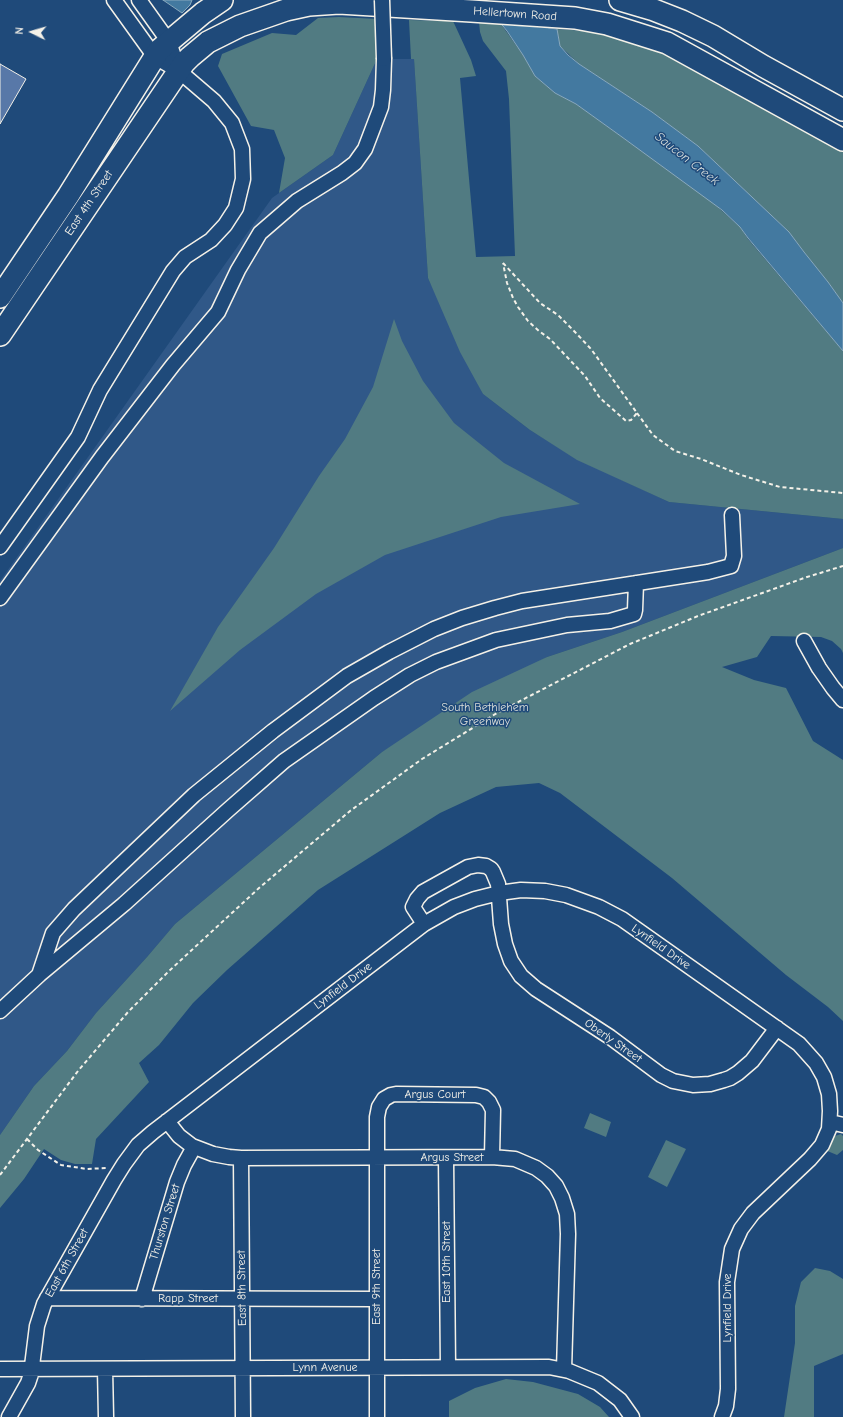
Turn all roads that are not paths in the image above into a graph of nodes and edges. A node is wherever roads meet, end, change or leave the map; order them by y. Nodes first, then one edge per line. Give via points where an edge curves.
1 (114, 0) edge
2 (139, 0) edge
3 (222, 0) edge
4 (382, 0) edge
5 (620, 0) edge
6 (169, 42) junction
7 (155, 57) junction
8 (179, 72) junction
9 (843, 110) edge
10 (843, 140) edge
11 (0, 297) edge
12 (0, 335) edge
13 (732, 515) dead end
14 (0, 547) edge
15 (636, 583) junction
16 (0, 598) edge
17 (804, 641) dead end
18 (843, 700) edge
19 (499, 893) junction
20 (424, 924) junction
21 (39, 975) junction
22 (0, 1011) edge
23 (777, 1028) junction
24 (164, 1123) junction
25 (836, 1123) edge
26 (194, 1147) junction
27 (492, 1157) junction
28 (241, 1158) junction
29 (377, 1158) junction
30 (446, 1158) junction
31 (48, 1298) junction
32 (142, 1299) junction
33 (242, 1299) junction
34 (377, 1299) junction
35 (377, 1367) junction
36 (448, 1367) junction
37 (243, 1368) junction
38 (0, 1369) edge
39 (32, 1369) junction
40 (105, 1369) junction
41 (564, 1370) junction
42 (9, 1417) edge
43 (106, 1417) edge
44 (244, 1417) edge
45 (377, 1417) edge
46 (632, 1417) edge
47 (722, 1417) edge

1 - 7 street
2 - 6 street
3 - 6 highway
4 - 16 street, bridge via 383,90 380,107 365,149 342,173 297,201 260,233 238,270 218,312 173,365 102,457
5 - 9 highway via 654,10 713,36
6 - 7 highway
6 - 8 street
7 - 8 street
7 - 11 highway, East 4th Street via 68,196
8 - 10 highway, Hellertown Road via 190,57 208,42 253,21 309,5 339,3 575,18 607,24 667,43
8 - 12 highway, East 4th Street
8 - 14 street via 214,101 232,123 242,149 243,180 236,208 211,240 185,257 173,271 100,390 78,437
13 - 15 street via 734,556 731,566
15 - 21 street via 522,601 462,618 395,648 347,676 273,731 194,795 74,909 53,933
15 - 21 street via 634,614 610,621 567,625 496,640 436,662 374,698 284,761 124,904
17 - 18 street via 819,668
19 - 20 street, Lynfield Drive via 464,902
19 - 20 street, Oberly Street via 496,878 490,869 478,865 468,867 423,892 417,899 413,907
19 - 23 street, Lynfield Drive via 521,890 556,893 608,911
19 - 23 street, Oberly Street via 505,944 511,961 521,976 536,989 610,1037 666,1078 694,1085 724,1080 738,1073 752,1061
20 - 24 street, Lynfield Drive
21 - 22 street
23 - 25 street, Lynfield Drive via 802,1047 821,1069
24 - 26 street, Argus Street
24 - 31 street, East 6th Street via 133,1150
25 - 47 street, Lynfield Drive via 810,1159 753,1213 741,1229 732,1249 727,1282 728,1390
26 - 28 street, Argus Street via 213,1154
26 - 32 street, Thurston Street via 177,1182
27 - 29 street, Argus Court via 493,1110 484,1097 396,1094 387,1096 378,1107
27 - 30 street, Argus Street
27 - 41 street, Argus Street via 515,1160 541,1172 552,1180 565,1206 568,1222
28 - 29 street, Argus Street
28 - 33 street, East 8th Street
29 - 30 street, Argus Street
29 - 34 street, East 9th Street
30 - 36 street, East 10th Street
31 - 32 street, Rapp Street
31 - 39 street, East 6th Street via 37,1326
32 - 33 street, Rapp Street
33 - 34 street, Rapp Street
33 - 37 street, East 8th Street
34 - 35 street, East 9th Street
35 - 36 street, Lynn Avenue
35 - 37 street, Lynn Avenue
35 - 45 street, East 9th Street
36 - 41 street, Lynn Avenue via 538,1366
37 - 40 street, Lynn Avenue
37 - 44 street, East 8th Street
38 - 39 street, Lynn Avenue
39 - 40 street, Lynn Avenue
39 - 42 street, East 6th Street via 28,1383
40 - 43 street
41 - 46 street, Lynn Avenue via 607,1388 620,1400

